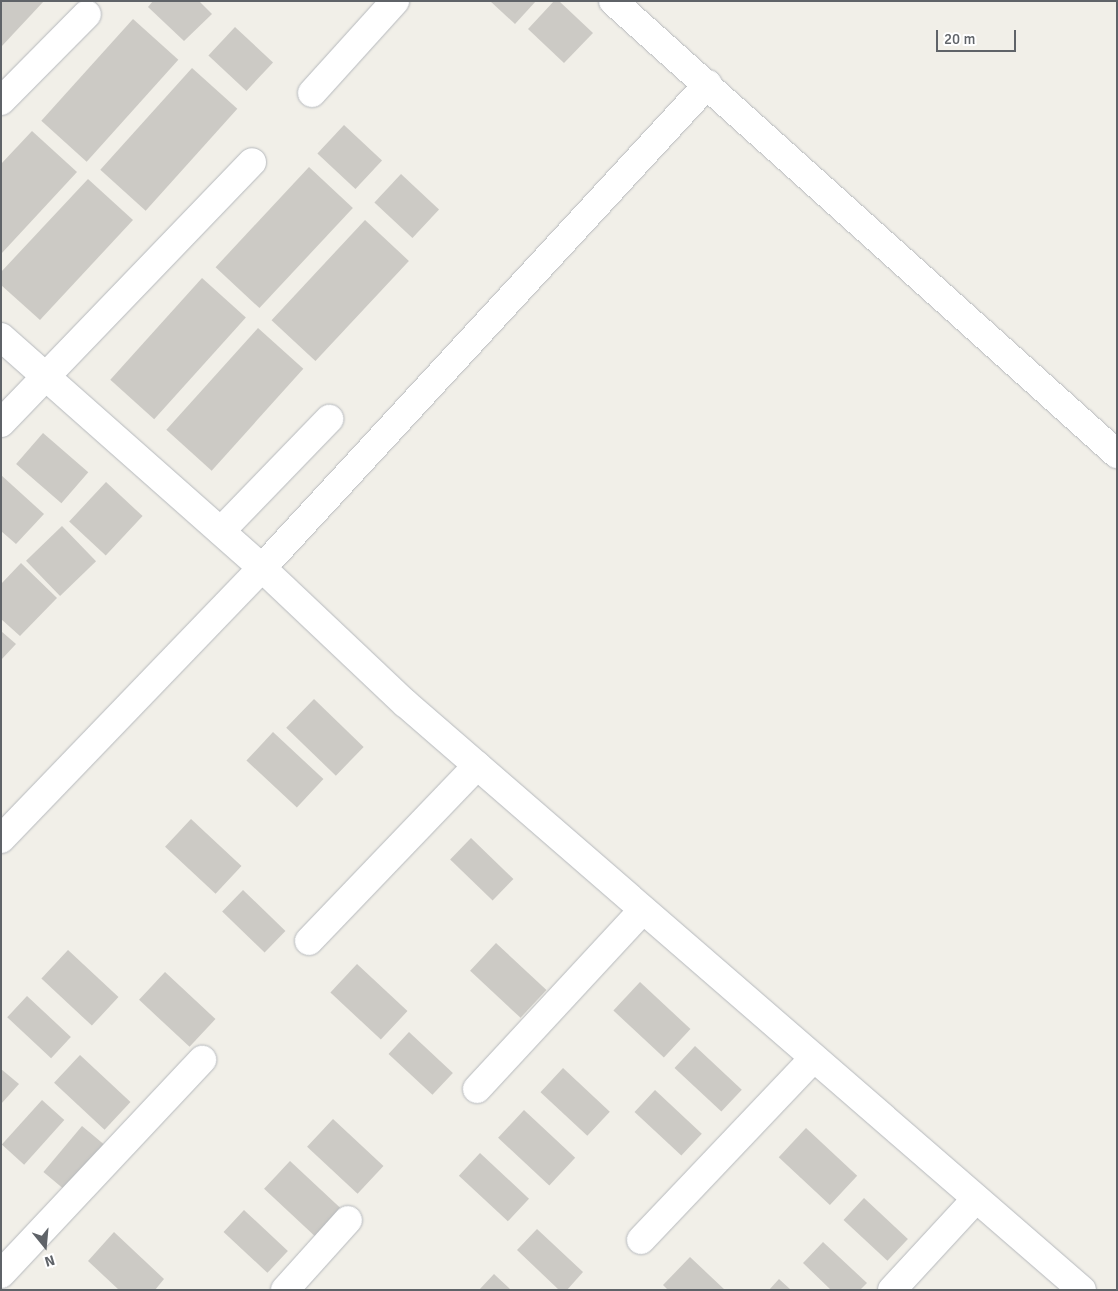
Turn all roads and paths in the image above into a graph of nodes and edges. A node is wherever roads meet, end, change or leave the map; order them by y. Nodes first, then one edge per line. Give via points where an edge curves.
1 (395, 1) edge
2 (613, 1) edge
3 (87, 14) dead end
4 (708, 84) junction
5 (312, 93) dead end
6 (1, 101) edge
7 (252, 162) dead end
8 (1, 337) edge
9 (44, 375) junction
10 (329, 419) dead end
11 (1, 423) edge
12 (1117, 454) edge
13 (221, 531) junction
14 (262, 568) junction
15 (477, 766) junction
16 (1, 839) edge
17 (643, 910) junction
18 (309, 941) dead end
19 (814, 1058) junction
20 (202, 1060) dead end
21 (477, 1089) dead end
22 (976, 1198) junction
23 (348, 1220) dead end
24 (641, 1240) dead end
25 (1, 1274) edge
26 (285, 1290) edge
27 (892, 1290) edge
28 (1082, 1290) edge

1 - 5 street
2 - 4 street
3 - 6 street
4 - 12 street
4 - 14 street
7 - 9 street
8 - 9 street
9 - 11 street
9 - 13 street
10 - 13 street
13 - 14 street
14 - 15 street
14 - 16 street
15 - 17 street
15 - 18 street
17 - 19 street
17 - 21 street
19 - 22 street
19 - 24 street
20 - 25 street
22 - 27 street
22 - 28 street
23 - 26 street

